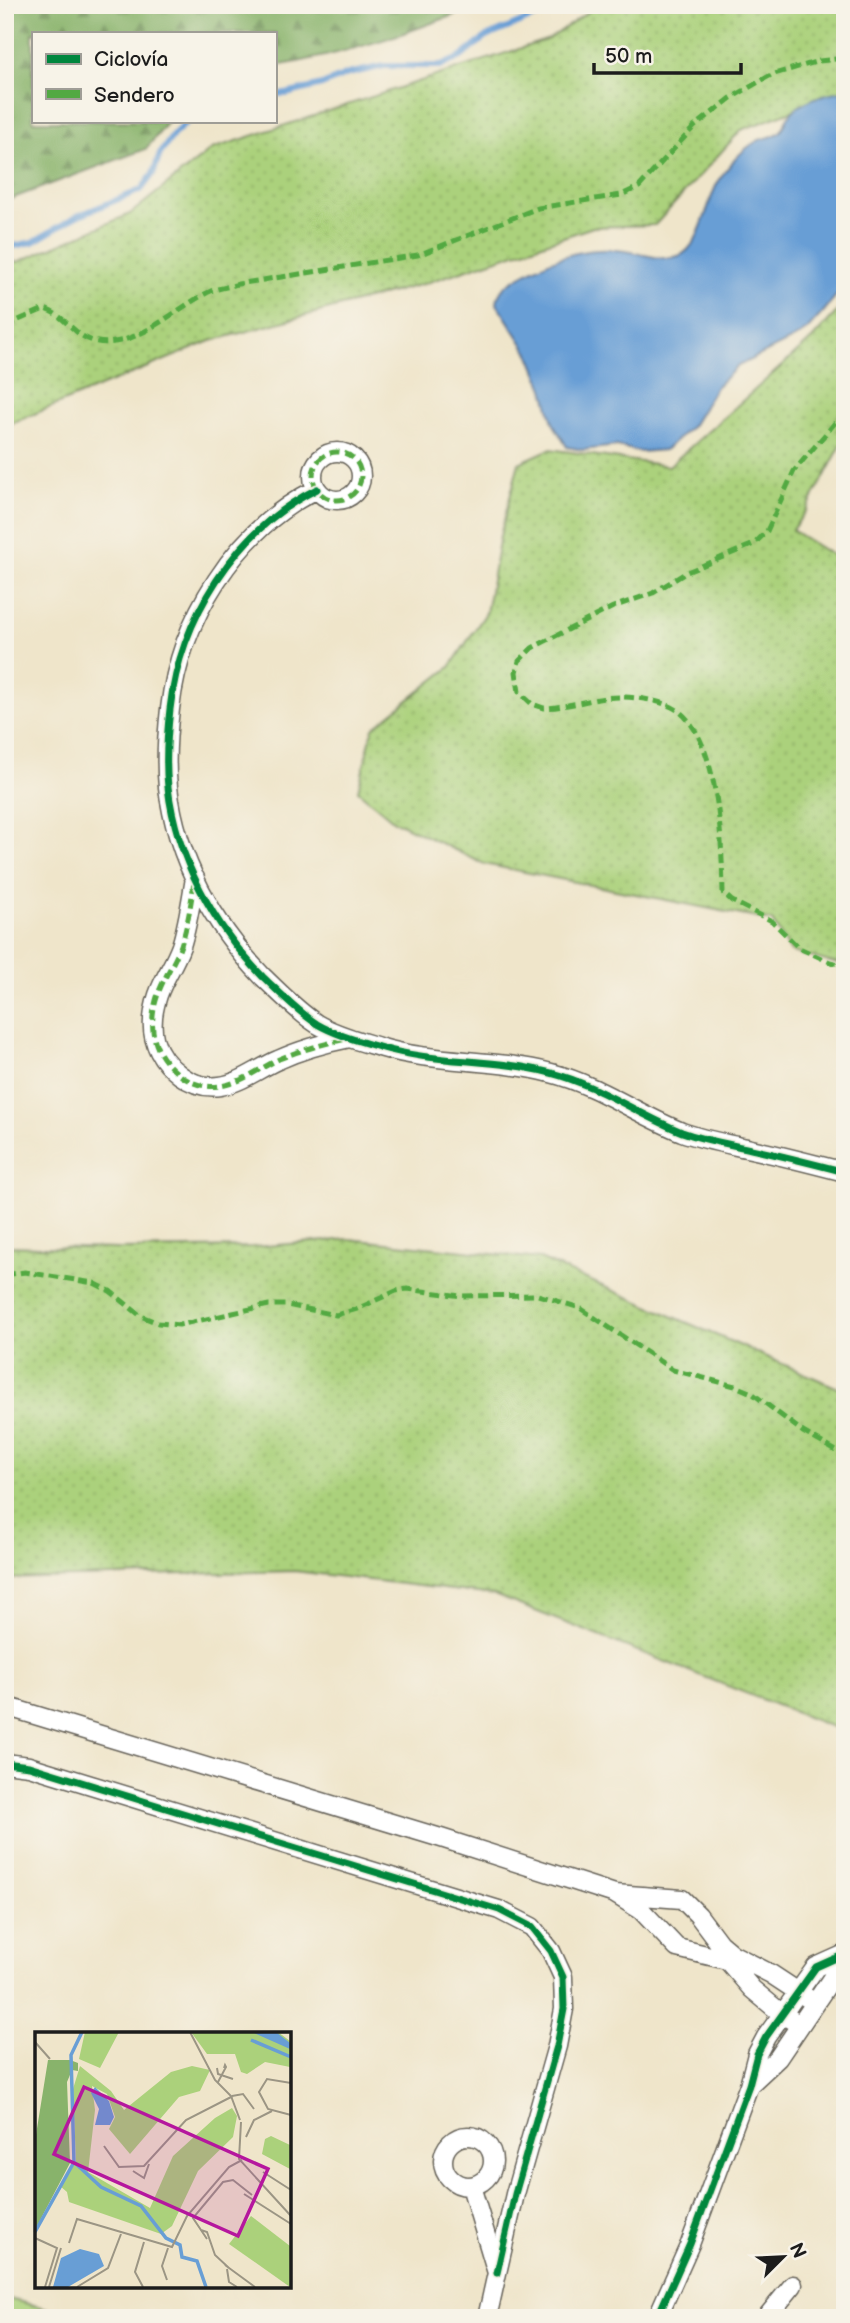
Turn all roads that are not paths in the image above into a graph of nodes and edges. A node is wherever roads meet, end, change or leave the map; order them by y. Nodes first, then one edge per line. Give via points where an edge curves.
1 (317, 489) dead end
2 (195, 878) junction
3 (350, 1038) junction
4 (845, 1172) edge
5 (5, 1706) edge
6 (5, 1763) edge
7 (615, 1894) junction
8 (843, 1955) edge
9 (799, 1991) junction
10 (815, 2003) junction
11 (782, 2014) junction
12 (800, 2025) junction
13 (749, 2085) junction
14 (471, 2186) dead end
15 (497, 2273) junction
16 (793, 2286) dead end
17 (487, 2318) edge
18 (657, 2318) edge
19 (766, 2318) edge

1 - 2 street via 293,501 254,534 207,594 190,630 166,740 174,818
2 - 3 street via 226,935 252,965 308,1017
2 - 3 street via 181,946 154,1013 153,1029 164,1062 186,1079 218,1087 301,1050
3 - 4 street via 420,1055 553,1073 584,1083 682,1132
5 - 7 street
6 - 15 street via 29,1766 499,1910 532,1927 551,1951 563,1977 564,2009
7 - 9 street via 682,1899 732,1954
7 - 11 street via 641,1910 677,1948 727,1959 752,1989
8 - 9 street via 816,1967
8 - 10 street
9 - 10 street
9 - 11 street
10 - 12 street
11 - 12 street
11 - 13 street via 757,2054
12 - 13 street via 778,2058
13 - 18 street via 690,2244
14 - 15 street
15 - 17 street
16 - 19 street

